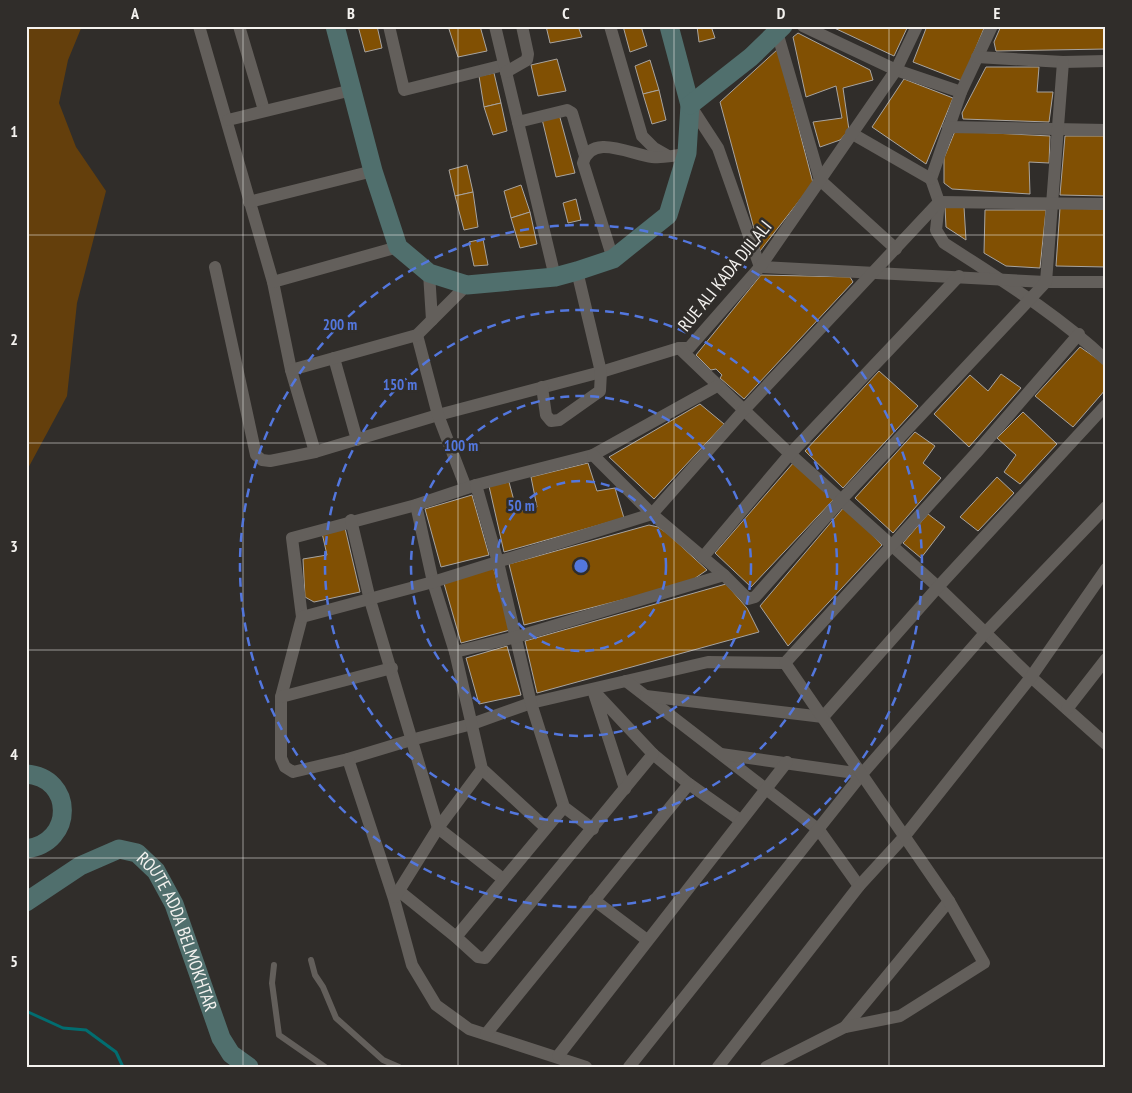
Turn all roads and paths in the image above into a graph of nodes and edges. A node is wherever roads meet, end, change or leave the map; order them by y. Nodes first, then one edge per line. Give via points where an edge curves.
1 (199, 26) edge
2 (239, 26) edge
3 (335, 26) edge
4 (389, 26) edge
5 (495, 26) edge
6 (522, 26) edge
7 (610, 26) edge
8 (669, 26) edge
9 (803, 26) edge
10 (916, 26) edge
11 (992, 26) edge
12 (780, 29) edge
13 (977, 57) junction
14 (1106, 61) edge
15 (1062, 62) junction
16 (505, 68) junction
17 (896, 70) junction
18 (352, 90) junction
19 (960, 92) junction
20 (690, 105) junction
21 (264, 110) junction
22 (228, 120) junction
23 (518, 122) junction
24 (948, 127) junction
25 (1056, 130) junction
26 (1106, 130) edge
27 (852, 133) junction
28 (678, 155) junction
29 (585, 156) junction
30 (373, 171) junction
31 (930, 179) junction
32 (820, 180) junction
33 (248, 202) junction
34 (939, 202) junction
35 (1052, 202) junction
36 (1106, 204) edge
37 (398, 247) junction
38 (896, 249) junction
39 (613, 259) junction
40 (215, 267) dead end
41 (760, 267) junction
42 (578, 272) junction
43 (874, 272) junction
44 (430, 273) junction
45 (959, 276) junction
46 (555, 277) junction
47 (999, 278) junction
48 (273, 282) junction
49 (1046, 282) junction
50 (1106, 282) edge
51 (467, 285) junction
52 (1030, 297) junction
53 (432, 320) junction
54 (1079, 334) junction
55 (417, 335) junction
56 (679, 348) junction
57 (334, 358) junction
58 (1106, 360) edge
59 (291, 370) junction
60 (601, 372) junction
61 (717, 386) junction
62 (542, 388) junction
63 (1106, 405) edge
64 (744, 410) junction
65 (438, 414) junction
66 (358, 440) junction
67 (315, 452) junction
68 (790, 454) junction
69 (593, 455) junction
70 (471, 487) junction
71 (842, 499) junction
72 (416, 505) junction
73 (1106, 507) edge
74 (652, 514) junction
75 (351, 520) junction
76 (892, 545) junction
77 (703, 557) junction
78 (498, 562) junction
79 (1106, 569) edge
80 (724, 575) junction
81 (433, 582) junction
82 (938, 586) junction
83 (370, 600) junction
84 (302, 617) junction
85 (985, 633) junction
86 (516, 637) junction
87 (455, 652) junction
88 (1106, 658) edge
89 (785, 664) junction
90 (392, 668) junction
91 (1031, 677) junction
92 (626, 681) junction
93 (593, 690) junction
94 (646, 696) junction
95 (281, 697) junction
96 (532, 703) junction
97 (1067, 709) junction
98 (823, 717) junction
99 (472, 724) junction
100 (411, 740) junction
101 (1106, 744) edge
102 (718, 753) junction
103 (653, 754) junction
104 (348, 760) junction
105 (786, 762) junction
106 (482, 769) junction
107 (26, 774) edge
108 (862, 774) junction
109 (689, 784) junction
110 (767, 788) junction
111 (625, 789) junction
112 (564, 807) junction
113 (740, 820) junction
114 (545, 827) junction
115 (438, 828) junction
116 (593, 829) junction
117 (819, 830) junction
118 (904, 837) junction
119 (26, 850) edge
120 (503, 879) junction
121 (859, 886) junction
122 (396, 895) junction
123 (594, 900) junction
124 (949, 901) junction
125 (26, 902) edge
126 (456, 937) junction
127 (647, 940) junction
128 (311, 960) dead end
129 (274, 965) dead end
130 (846, 1027) junction
131 (486, 1034) junction
132 (558, 1056) junction
133 (249, 1067) edge
134 (325, 1067) edge
135 (399, 1067) edge
136 (586, 1067) edge
137 (628, 1067) edge
138 (718, 1067) edge
139 (766, 1067) edge

1 - 22 street
2 - 21 street
3 - 18 street
4 - 16 street via 404,90
5 - 16 street
6 - 16 street via 527,60
7 - 28 street via 642,136 654,148
8 - 20 street
9 - 17 street
10 - 17 street, RUE ALI KADA DJILALI
11 - 13 street
12 - 20 street via 751,57
12 - 32 street
13 - 15 street
13 - 19 street
14 - 15 street
15 - 25 street
16 - 23 street
17 - 19 street
17 - 27 street, RUE ALI KADA DJILALI
18 - 21 street
18 - 30 street
19 - 24 street
20 - 28 street
20 - 41 street via 718,148
21 - 22 street
22 - 33 street
23 - 29 street via 567,110 572,113
23 - 46 street
24 - 25 street
24 - 31 street
25 - 26 street
25 - 35 street
27 - 31 street
27 - 32 street, RUE ALI KADA DJILALI
28 - 29 street via 650,157 610,147 592,150
28 - 39 street via 668,215
29 - 39 street via 584,163
30 - 33 street
30 - 37 street
31 - 34 street
32 - 38 street
32 - 41 street, RUE ALI KADA DJILALI
33 - 48 street
34 - 35 street
34 - 38 street
34 - 47 street via 938,237
35 - 36 street
35 - 49 street
37 - 44 street
37 - 48 street
38 - 43 street
39 - 42 street
40 - 67 street, RUE ALI KADA DJILALI via 256,455 270,461
41 - 43 street
41 - 56 street, RUE ALI KADA DJILALI via 689,348
42 - 46 street
42 - 60 street
43 - 45 street
43 - 64 street
44 - 51 street
44 - 53 street
45 - 47 street
45 - 68 street
46 - 51 street
47 - 49 street
47 - 52 street
48 - 59 street
49 - 50 street
49 - 52 street
51 - 53 street
52 - 54 street
52 - 71 street
53 - 55 street
54 - 58 street
54 - 76 street
55 - 57 street
55 - 65 street
56 - 60 street, RUE ALI KADA DJILALI
56 - 61 street
57 - 59 street
57 - 66 street
59 - 67 street
60 - 62 street, RUE ALI KADA DJILALI
60 - 62 street via 600,391 559,420 551,421 546,415
61 - 64 street
61 - 69 street
62 - 65 street, RUE ALI KADA DJILALI
63 - 82 street
64 - 68 street
64 - 74 street
65 - 66 street, RUE ALI KADA DJILALI
65 - 70 street
66 - 67 street, RUE ALI KADA DJILALI
68 - 71 street
68 - 77 street
69 - 70 street
69 - 74 street
70 - 72 street
70 - 78 street
71 - 76 street
71 - 80 street via 755,597 748,599
72 - 75 street
72 - 81 street
73 - 85 street
74 - 77 street
74 - 78 street
75 - 83 street
75 - 84 street via 292,538
76 - 82 street
76 - 89 street
77 - 80 street
78 - 81 street
78 - 86 street
79 - 91 street
80 - 86 street
81 - 83 street
81 - 87 street
82 - 85 street
82 - 98 street
83 - 84 street
83 - 90 street
84 - 95 street
85 - 91 street
85 - 108 street
86 - 87 street
86 - 96 street
87 - 99 street
88 - 97 street
89 - 92 street via 708,662
89 - 98 street
90 - 95 street
90 - 100 street
91 - 97 street
91 - 118 street
92 - 93 street
92 - 94 street
93 - 96 street
93 - 103 street
93 - 111 street
94 - 98 street
94 - 102 street
95 - 104 street via 281,758 285,767 293,772
96 - 99 street
96 - 112 street
97 - 101 street
98 - 108 street
99 - 100 street
99 - 106 street
100 - 104 street
100 - 115 street
102 - 105 street
102 - 110 street
103 - 109 street
103 - 111 street
104 - 122 street
105 - 108 street
105 - 110 street
106 - 114 street
106 - 115 street
107 - 119 street via 49,782 63,802 62,822 53,838
108 - 117 street
108 - 118 street
109 - 113 street
109 - 123 street
110 - 113 street
110 - 117 street
111 - 116 street
112 - 114 street
112 - 116 street
113 - 127 street
114 - 120 street
115 - 120 street
115 - 122 street
116 - 126 street via 485,958 478,958
117 - 121 street
117 - 137 street
118 - 121 street
118 - 124 street
120 - 126 street
121 - 138 street
122 - 126 street
122 - 131 street via 412,965 426,991 436,1005 456,1020 469,1029
123 - 127 street
123 - 131 street
124 - 130 street
124 - 130 street via 984,963 900,1016
125 - 133 street, ROUTE ADDA BELMOKHTAR via 80,866 119,849 137,854 156,871 174,904 221,1038 232,1054
127 - 132 street
128 - 135 lane via 336,1018 383,1060
129 - 134 lane via 272,983 280,1035
130 - 139 street
131 - 132 street
132 - 136 street

